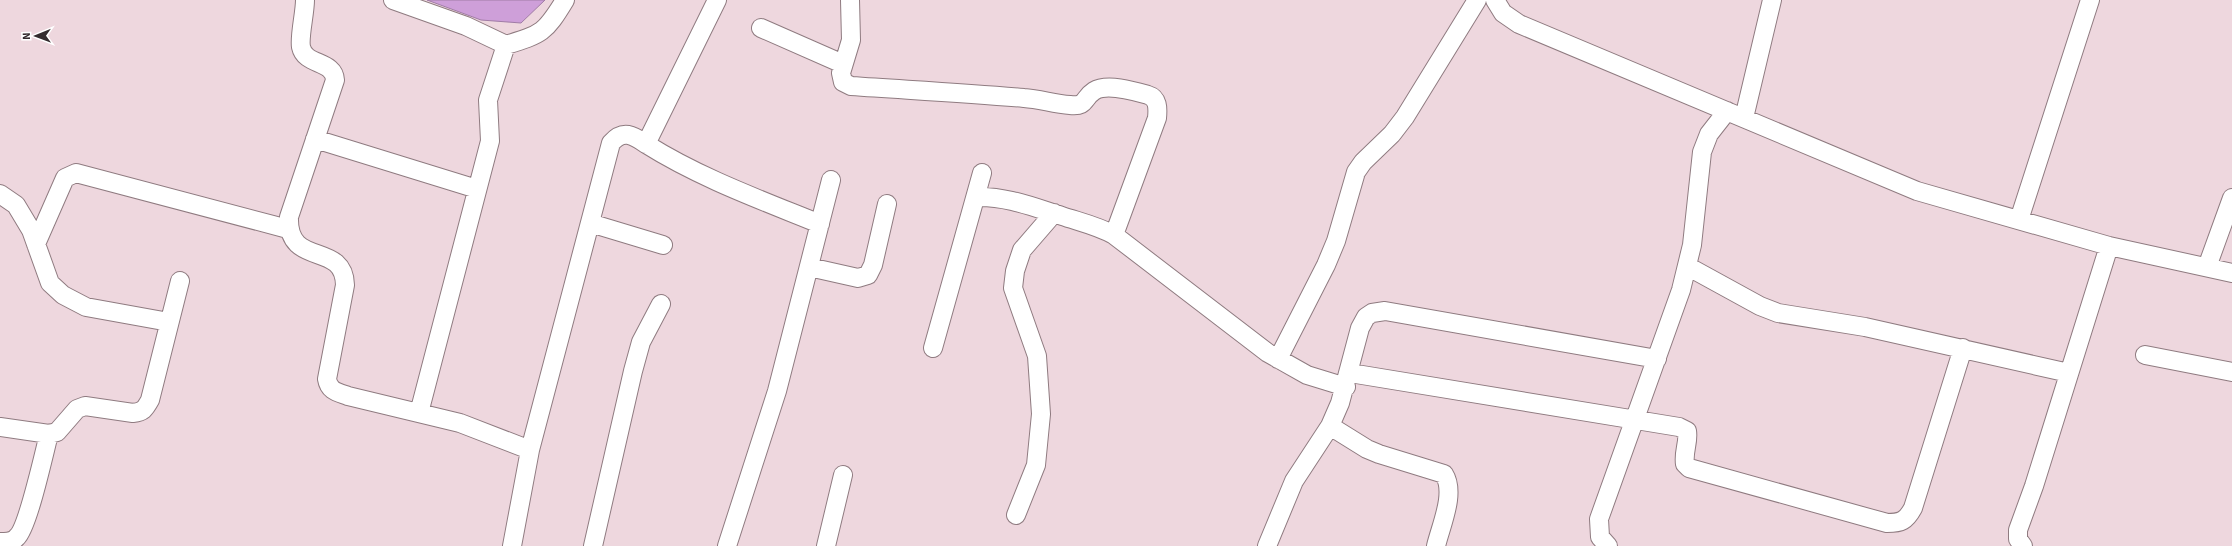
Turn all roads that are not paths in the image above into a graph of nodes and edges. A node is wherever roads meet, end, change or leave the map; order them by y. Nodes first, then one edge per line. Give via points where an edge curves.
1 (305, 0) edge
2 (393, 0) edge
3 (564, 0) edge
4 (717, 0) edge
5 (850, 0) edge
6 (1477, 0) edge
7 (1495, 0) edge
8 (1772, 0) edge
9 (2090, 0) edge
10 (761, 28) dead end
11 (506, 45) junction
12 (843, 64) junction
13 (1728, 111) junction
14 (1744, 118) junction
15 (315, 139) junction
16 (646, 144) junction
17 (982, 173) dead end
18 (831, 180) dead end
19 (477, 189) junction
20 (0, 194) edge
21 (976, 197) junction
22 (2232, 198) edge
23 (887, 204) dead end
24 (1054, 213) junction
25 (2019, 220) junction
26 (590, 224) junction
27 (820, 224) junction
28 (288, 229) junction
29 (1114, 235) junction
30 (36, 244) junction
31 (663, 245) dead end
32 (2109, 246) junction
33 (1687, 266) junction
34 (809, 267) junction
35 (2207, 267) junction
36 (2232, 273) edge
37 (180, 280) dead end
38 (661, 304) dead end
39 (169, 322) junction
40 (933, 348) dead end
41 (1963, 348) junction
42 (2145, 355) dead end
43 (1278, 359) junction
44 (1657, 359) junction
45 (2232, 372) edge
46 (2069, 373) junction
47 (1348, 380) junction
48 (419, 413) junction
49 (1634, 418) junction
50 (1330, 426) junction
51 (0, 427) edge
52 (49, 434) junction
53 (530, 450) junction
54 (843, 475) dead end
55 (1016, 515) dead end
56 (0, 542) edge
57 (512, 546) edge
58 (593, 546) edge
59 (727, 546) edge
60 (826, 546) edge
61 (1267, 546) edge
62 (1436, 546) edge
63 (1608, 546) edge
64 (2023, 546) edge

1 - 15 street via 301,46 307,56 335,73 335,80
2 - 11 street via 466,26
3 - 11 street via 552,22 540,34
4 - 16 street
5 - 12 street via 851,40
6 - 43 street via 1406,117 1356,172 1336,241 1326,265
7 - 13 street via 1503,13 1519,24
8 - 14 street
9 - 25 street
10 - 12 street
11 - 19 street via 488,100 490,141
12 - 29 street via 841,73 844,82 851,86 1026,98 1069,105 1086,102 1092,92 1100,88 1149,95 1155,99 1158,107 1157,118
13 - 14 street
13 - 33 street via 1709,134 1702,152 1692,245
14 - 25 street via 1917,191
15 - 19 street
15 - 28 street via 289,217
16 - 26 street via 632,135 624,134 616,136 611,143
16 - 27 street via 698,173
17 - 21 street
18 - 27 street
19 - 48 street
20 - 30 street via 16,204
21 - 24 street via 994,196
21 - 40 street
22 - 35 street
23 - 34 street via 873,265 868,275 858,278
24 - 29 street
24 - 55 street via 1022,250 1015,271 1013,288 1037,356 1041,414 1036,465
25 - 32 street
26 - 31 street
26 - 53 street
27 - 34 street
28 - 30 street via 76,174 65,178
28 - 48 street via 296,244 338,264 345,274 327,379 329,387 348,396
29 - 43 street
30 - 39 street via 50,282 72,301 86,307
32 - 35 street
32 - 46 street
33 - 41 street via 1760,306 1778,313 1865,327
33 - 44 street
34 - 59 street via 777,391
35 - 36 street
37 - 39 street
38 - 58 street via 641,342
39 - 52 street via 150,400 145,409 133,412 85,406 77,409 57,432
41 - 46 street
41 - 49 street via 1913,508 1900,523 1887,523 1689,468 1685,464 1684,456 1687,431 1680,427
42 - 45 street
43 - 47 street via 1307,375
44 - 47 street via 1385,311 1372,312 1360,328
44 - 49 street
46 - 64 street via 2018,530 2018,539
47 - 49 street
47 - 50 street
48 - 53 street via 460,423
49 - 63 street via 1599,519 1600,537
50 - 61 street via 1297,476
50 - 62 street via 1379,454 1444,474 1449,482 1449,495
51 - 52 street
52 - 56 street via 25,523 17,538
53 - 57 street
54 - 60 street

